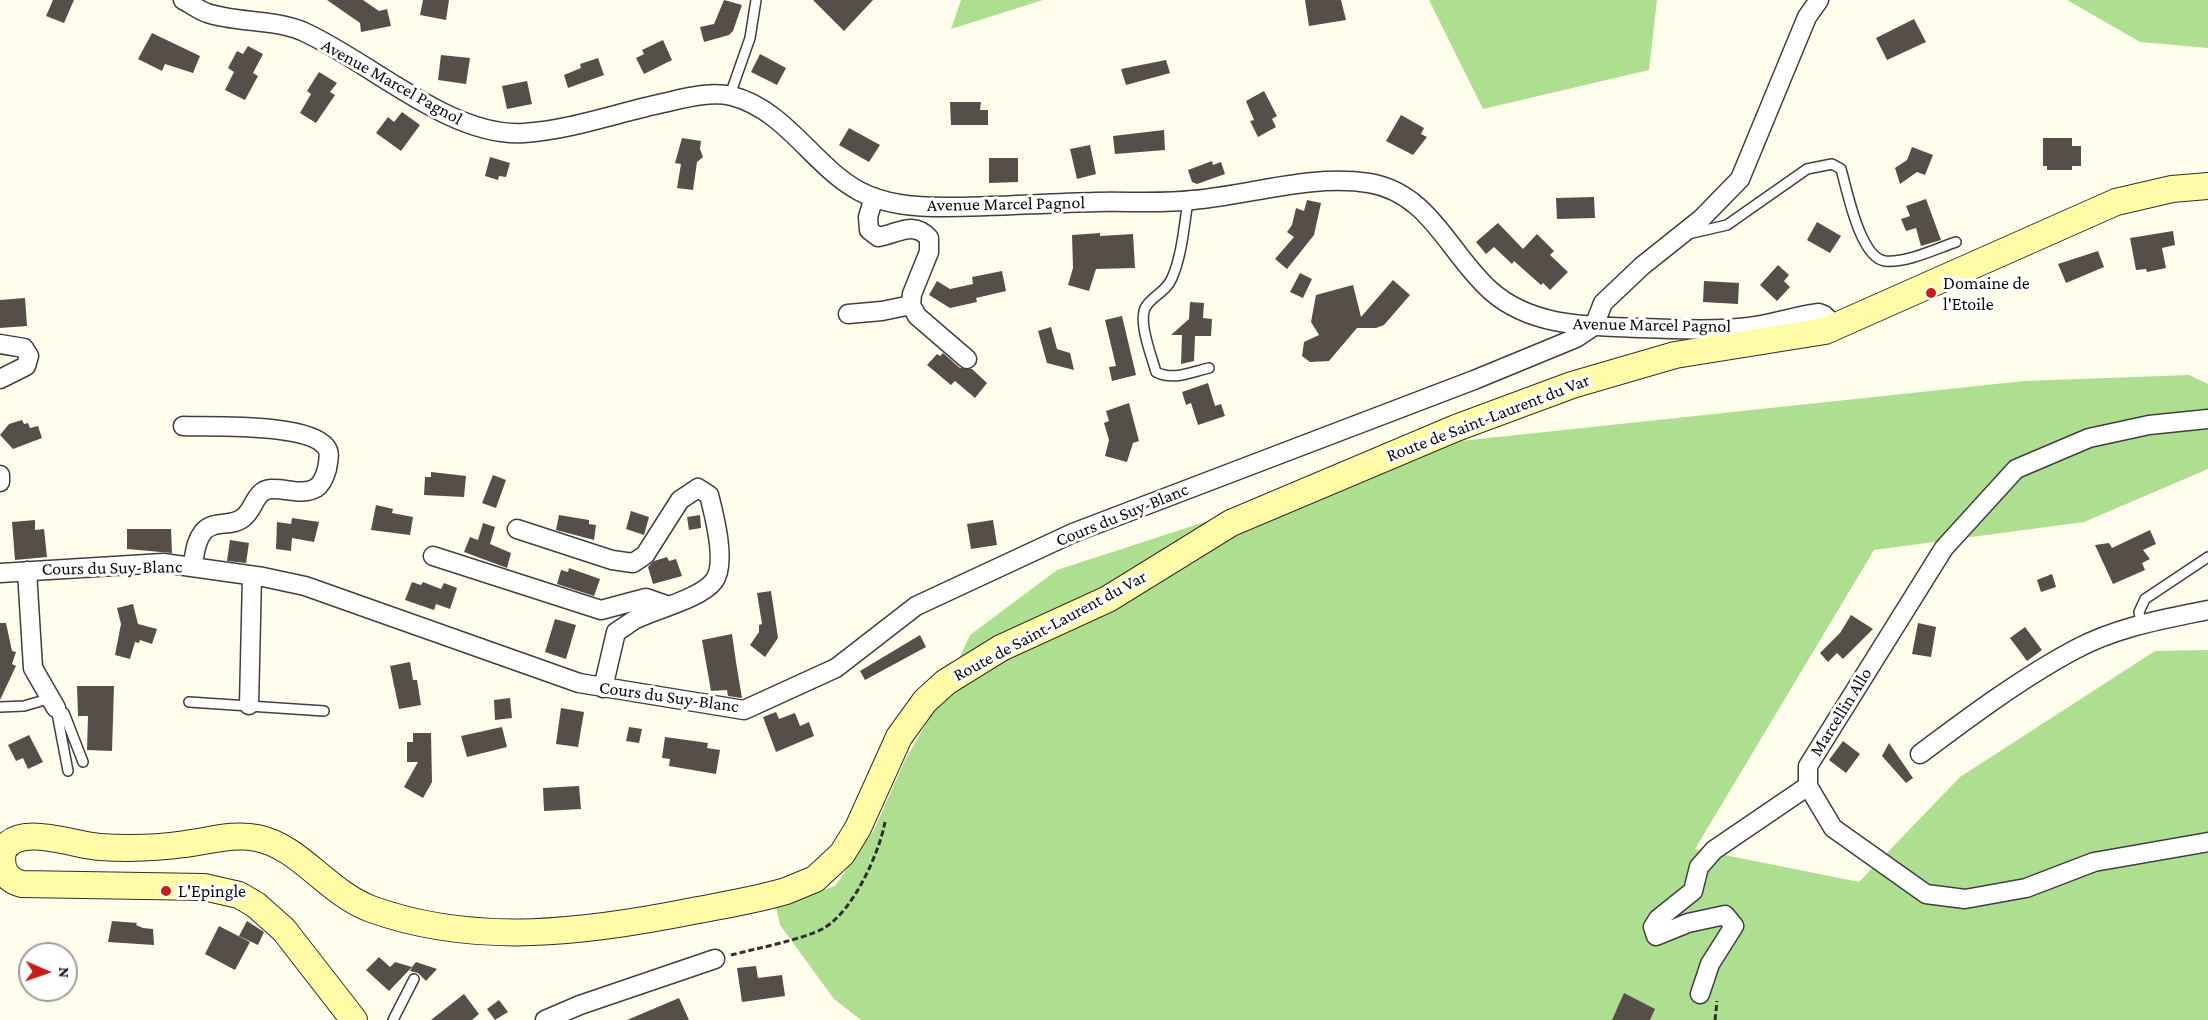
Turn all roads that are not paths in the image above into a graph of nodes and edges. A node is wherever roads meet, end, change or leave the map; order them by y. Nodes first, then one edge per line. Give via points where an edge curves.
1 (756, 0) edge
2 (1819, 0) edge
3 (188, 1) edge
4 (730, 95) junction
5 (2208, 186) edge
6 (874, 197) junction
7 (1188, 201) junction
8 (1680, 236) junction
9 (1956, 242) dead end
10 (911, 305) junction
11 (848, 314) dead end
12 (1594, 326) junction
13 (1837, 328) junction
14 (0, 344) edge
15 (967, 359) dead end
16 (1209, 368) dead end
17 (0, 379) edge
18 (2208, 419) edge
19 (183, 426) dead end
20 (0, 475) edge
21 (0, 482) edge
22 (517, 529) dead end
23 (433, 556) dead end
24 (2208, 557) edge
25 (192, 567) junction
26 (27, 571) junction
27 (0, 573) edge
28 (252, 576) junction
29 (669, 606) junction
30 (2208, 610) edge
31 (2141, 624) junction
32 (603, 688) junction
33 (189, 702) dead end
34 (52, 703) junction
35 (249, 705) junction
36 (0, 707) edge
37 (324, 711) dead end
38 (1920, 754) dead end
39 (83, 762) dead end
40 (68, 771) dead end
41 (1808, 786) junction
42 (2208, 842) edge
43 (715, 959) dead end
44 (414, 979) dead end
45 (1700, 994) dead end
46 (354, 1020) edge
47 (393, 1020) edge
48 (545, 1020) edge

1 - 4 lane via 750,38
2 - 8 street via 1807,17 1740,179
3 - 4 street, Avenue Marcel Pagnol via 205,13 299,30 450,118 484,131 522,134 697,95
4 - 6 street, Avenue Marcel Pagnol via 760,107 837,176
5 - 13 main road, Route de Saint-Laurent du Var via 2172,189 2116,202
6 - 7 street, Avenue Marcel Pagnol via 898,204 943,207
6 - 10 street via 869,230 878,237 909,227 922,229 929,238 929,252
7 - 12 street, Avenue Marcel Pagnol via 1346,180 1400,191 1424,212 1491,291 1509,304 1542,318
7 - 16 lane via 1172,278 1164,293 1146,305 1144,332 1156,372 1180,376
8 - 9 lane via 1727,225 1808,169 1833,164 1841,169 1869,251 1882,261 1897,261
8 - 12 street via 1603,303
10 - 11 street
10 - 15 street via 917,316
12 - 13 street, Avenue Marcel Pagnol via 1685,330 1744,327 1819,313
12 - 32 street, Cours du Suy-Blanc via 1576,338 1474,380 1073,533 916,606 836,668 744,710
13 - 46 main road, Route de Saint-Laurent du Var via 1784,340 1675,355 1623,368 1456,428 1231,523 1108,599 1001,648 946,682 925,701 898,737 858,828 842,854 815,879 781,893 591,930 488,931 418,922 371,909 328,885 287,850 250,836 139,848 97,847 26,836 14,838 3,851 3,870 11,880 22,884 204,886 239,895 284,930
14 - 17 street via 24,348 29,356 26,366
18 - 41 street, Marcellin Allo via 2089,438 2016,469 1944,548 1808,766
19 - 25 street via 286,429 319,441 327,448 329,457 319,487 308,492 260,492 246,516 205,530 198,540
20 - 21 street
22 - 29 street via 612,560 633,563 645,555 680,500 698,488 709,495 714,513 718,541 716,573 714,580 696,593
23 - 29 street via 601,610 646,598
24 - 31 lane via 2145,599 2139,612
25 - 26 street, Cours du Suy-Blanc via 163,563
25 - 28 street, Cours du Suy-Blanc
26 - 27 street, Cours du Suy-Blanc
26 - 34 street via 33,668
28 - 32 street, Cours du Suy-Blanc via 305,586 524,665
28 - 35 street
29 - 32 street via 616,632
30 - 31 street
31 - 38 street via 2077,648 1969,717
33 - 35 lane
34 - 36 lane
34 - 39 lane via 64,713
34 - 40 lane
35 - 37 lane
41 - 42 street via 1833,828 1926,894 1965,898 2026,888 2094,862
41 - 45 street via 1714,850 1699,867 1693,891 1653,927 1656,936 1688,923 1725,915 1734,926 1710,964
43 - 48 street
44 - 47 lane

